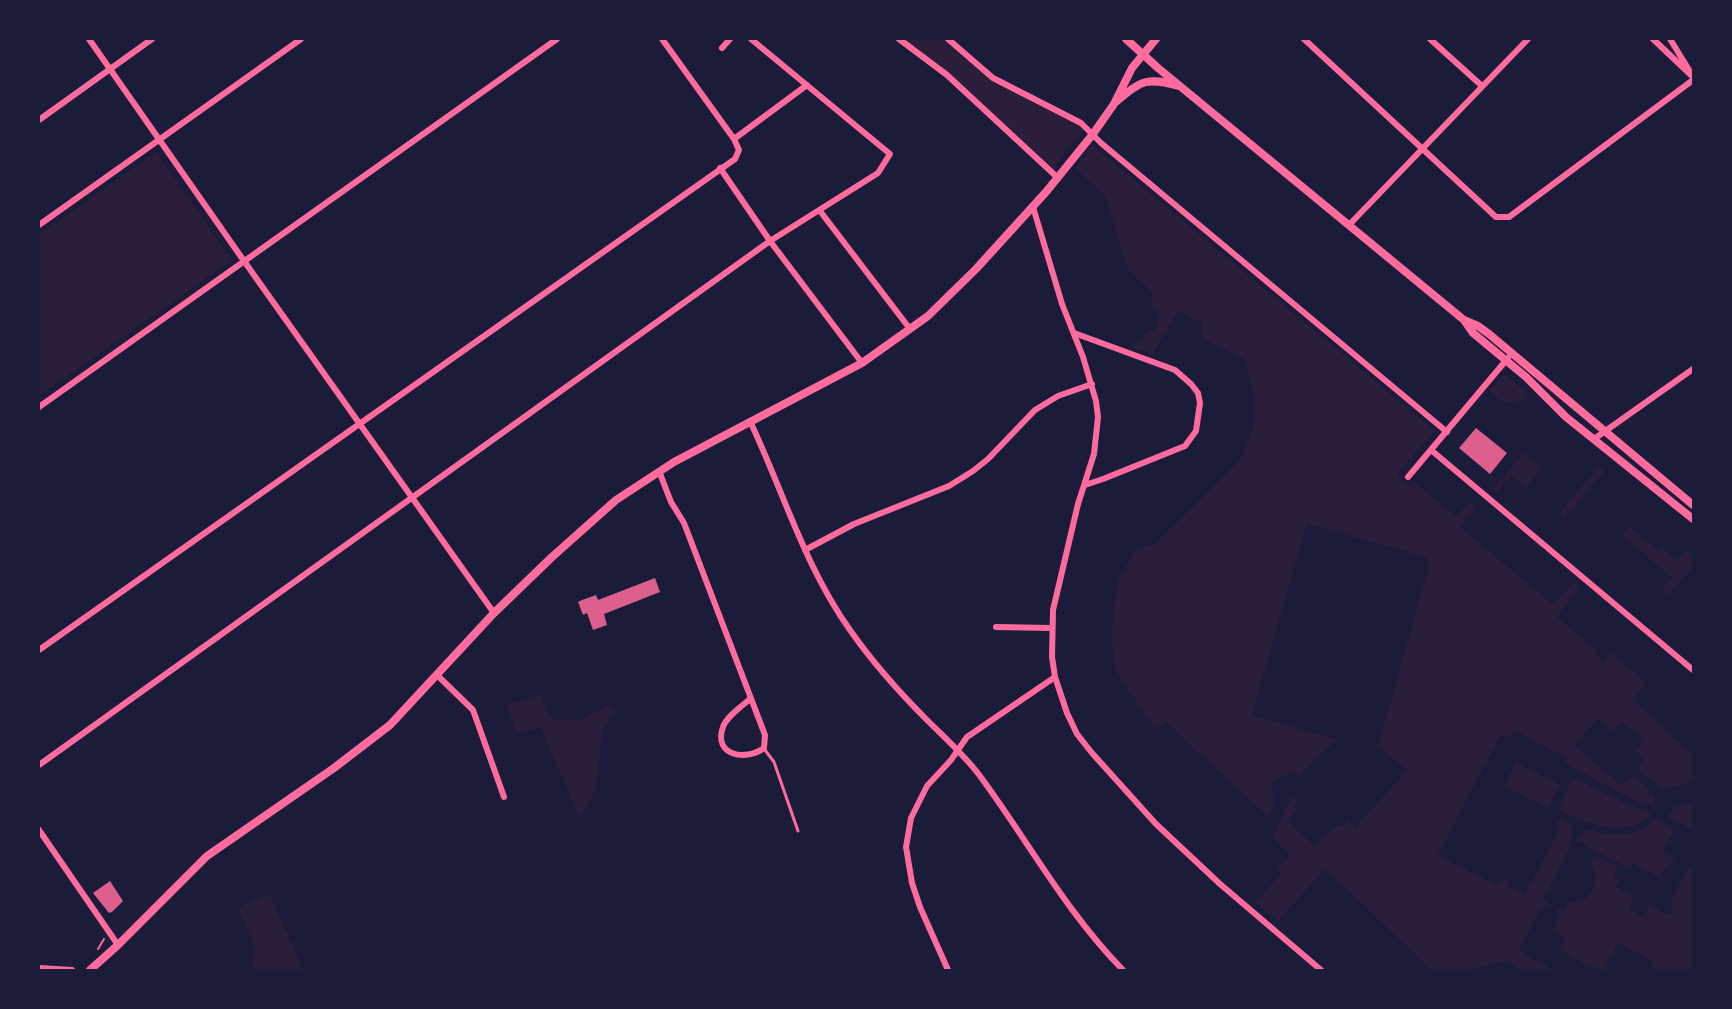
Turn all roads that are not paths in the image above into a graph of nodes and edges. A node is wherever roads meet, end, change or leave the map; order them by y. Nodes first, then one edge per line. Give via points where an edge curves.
1 (89, 39) edge
2 (152, 39) edge
3 (301, 39) edge
4 (557, 39) edge
5 (662, 39) edge
6 (730, 39) edge
7 (750, 39) edge
8 (899, 39) edge
9 (948, 39) edge
10 (1126, 39) edge
11 (1156, 39) edge
12 (1304, 39) edge
13 (1430, 39) edge
14 (1528, 39) edge
15 (1653, 39) edge
16 (1670, 39) edge
17 (722, 48) dead end
18 (1143, 55) junction
19 (110, 69) junction
20 (1693, 77) edge
21 (807, 85) junction
22 (1482, 86) junction
23 (1182, 87) junction
24 (1114, 104) junction
25 (39, 120) edge
26 (1092, 134) junction
27 (735, 139) junction
28 (160, 140) junction
29 (1421, 149) junction
30 (720, 168) junction
31 (1058, 178) junction
32 (1033, 207) junction
33 (820, 211) junction
34 (39, 225) edge
35 (1349, 225) junction
36 (770, 242) junction
37 (244, 261) junction
38 (910, 329) junction
39 (1074, 333) junction
40 (1509, 357) junction
41 (862, 363) junction
42 (1693, 369) edge
43 (1092, 384) junction
44 (39, 407) edge
45 (750, 421) junction
46 (361, 424) junction
47 (1447, 432) junction
48 (1605, 432) junction
49 (1594, 439) junction
50 (1431, 450) junction
51 (659, 471) junction
52 (1407, 477) dead end
53 (1085, 485) junction
54 (412, 498) junction
55 (1693, 505) edge
56 (1693, 519) edge
57 (805, 549) junction
58 (494, 613) junction
59 (996, 627) dead end
60 (1051, 628) junction
61 (39, 650) edge
62 (1693, 669) edge
63 (437, 675) junction
64 (1056, 677) junction
65 (750, 699) junction
66 (764, 748) junction
67 (957, 751) junction
68 (39, 765) edge
69 (504, 796) dead end
70 (39, 830) edge
71 (798, 831) dead end
72 (118, 945) junction
73 (39, 968) edge
74 (72, 970) edge
75 (90, 970) edge
76 (948, 970) edge
77 (1123, 970) edge
78 (1321, 970) edge

1 - 19 street
2 - 19 street
3 - 28 street
4 - 37 street
5 - 27 street
6 - 17 street
7 - 21 street
8 - 31 street via 947,75
9 - 26 street via 993,78 1081,123
10 - 18 main road
11 - 18 street
12 - 29 street
13 - 22 street
14 - 22 street
15 - 20 street
16 - 20 street
18 - 23 main road
18 - 24 street
19 - 25 street
19 - 28 street
20 - 29 street via 1509,217 1496,217
21 - 27 street
21 - 33 street via 890,154 878,173
22 - 29 street
23 - 24 street via 1161,81 1141,82
23 - 35 main road
24 - 26 street
26 - 31 street
26 - 47 street
27 - 30 street via 739,150 735,159
28 - 34 street
28 - 37 street
29 - 35 street
30 - 36 street
30 - 46 street
31 - 32 street
32 - 38 street via 976,269
32 - 39 street
33 - 36 street
33 - 38 street
35 - 40 main road via 1464,320 1473,333
36 - 41 street
36 - 54 street
37 - 44 street
37 - 46 street
38 - 41 street
39 - 43 street
39 - 53 street via 1175,370 1198,393 1201,412 1196,431 1185,446
40 - 47 street
40 - 48 main road
40 - 49 main road via 1566,417
41 - 45 street
42 - 48 street
43 - 53 street via 1097,429
43 - 57 street via 1035,410 988,459 949,486 854,524
45 - 51 street
45 - 57 street
46 - 54 street
46 - 61 street
47 - 50 street
48 - 49 street
48 - 55 main road
49 - 56 main road
50 - 52 street
50 - 62 street
51 - 58 street via 616,500
51 - 65 street via 684,523
53 - 60 street
54 - 58 street
54 - 68 street
57 - 67 street via 850,631 906,699
58 - 63 street
59 - 60 street
60 - 64 street
63 - 69 street via 473,710
63 - 72 street via 381,733 207,856
64 - 67 street via 967,737
64 - 78 street via 1077,734 1132,798 1220,884
65 - 66 street via 765,735
65 - 66 street via 726,720 722,741 729,752 742,756
66 - 71 lane via 774,762
67 - 76 street via 917,802 906,848 920,907
67 - 77 street via 978,774 1073,911
70 - 72 street
72 - 75 street
73 - 74 street

